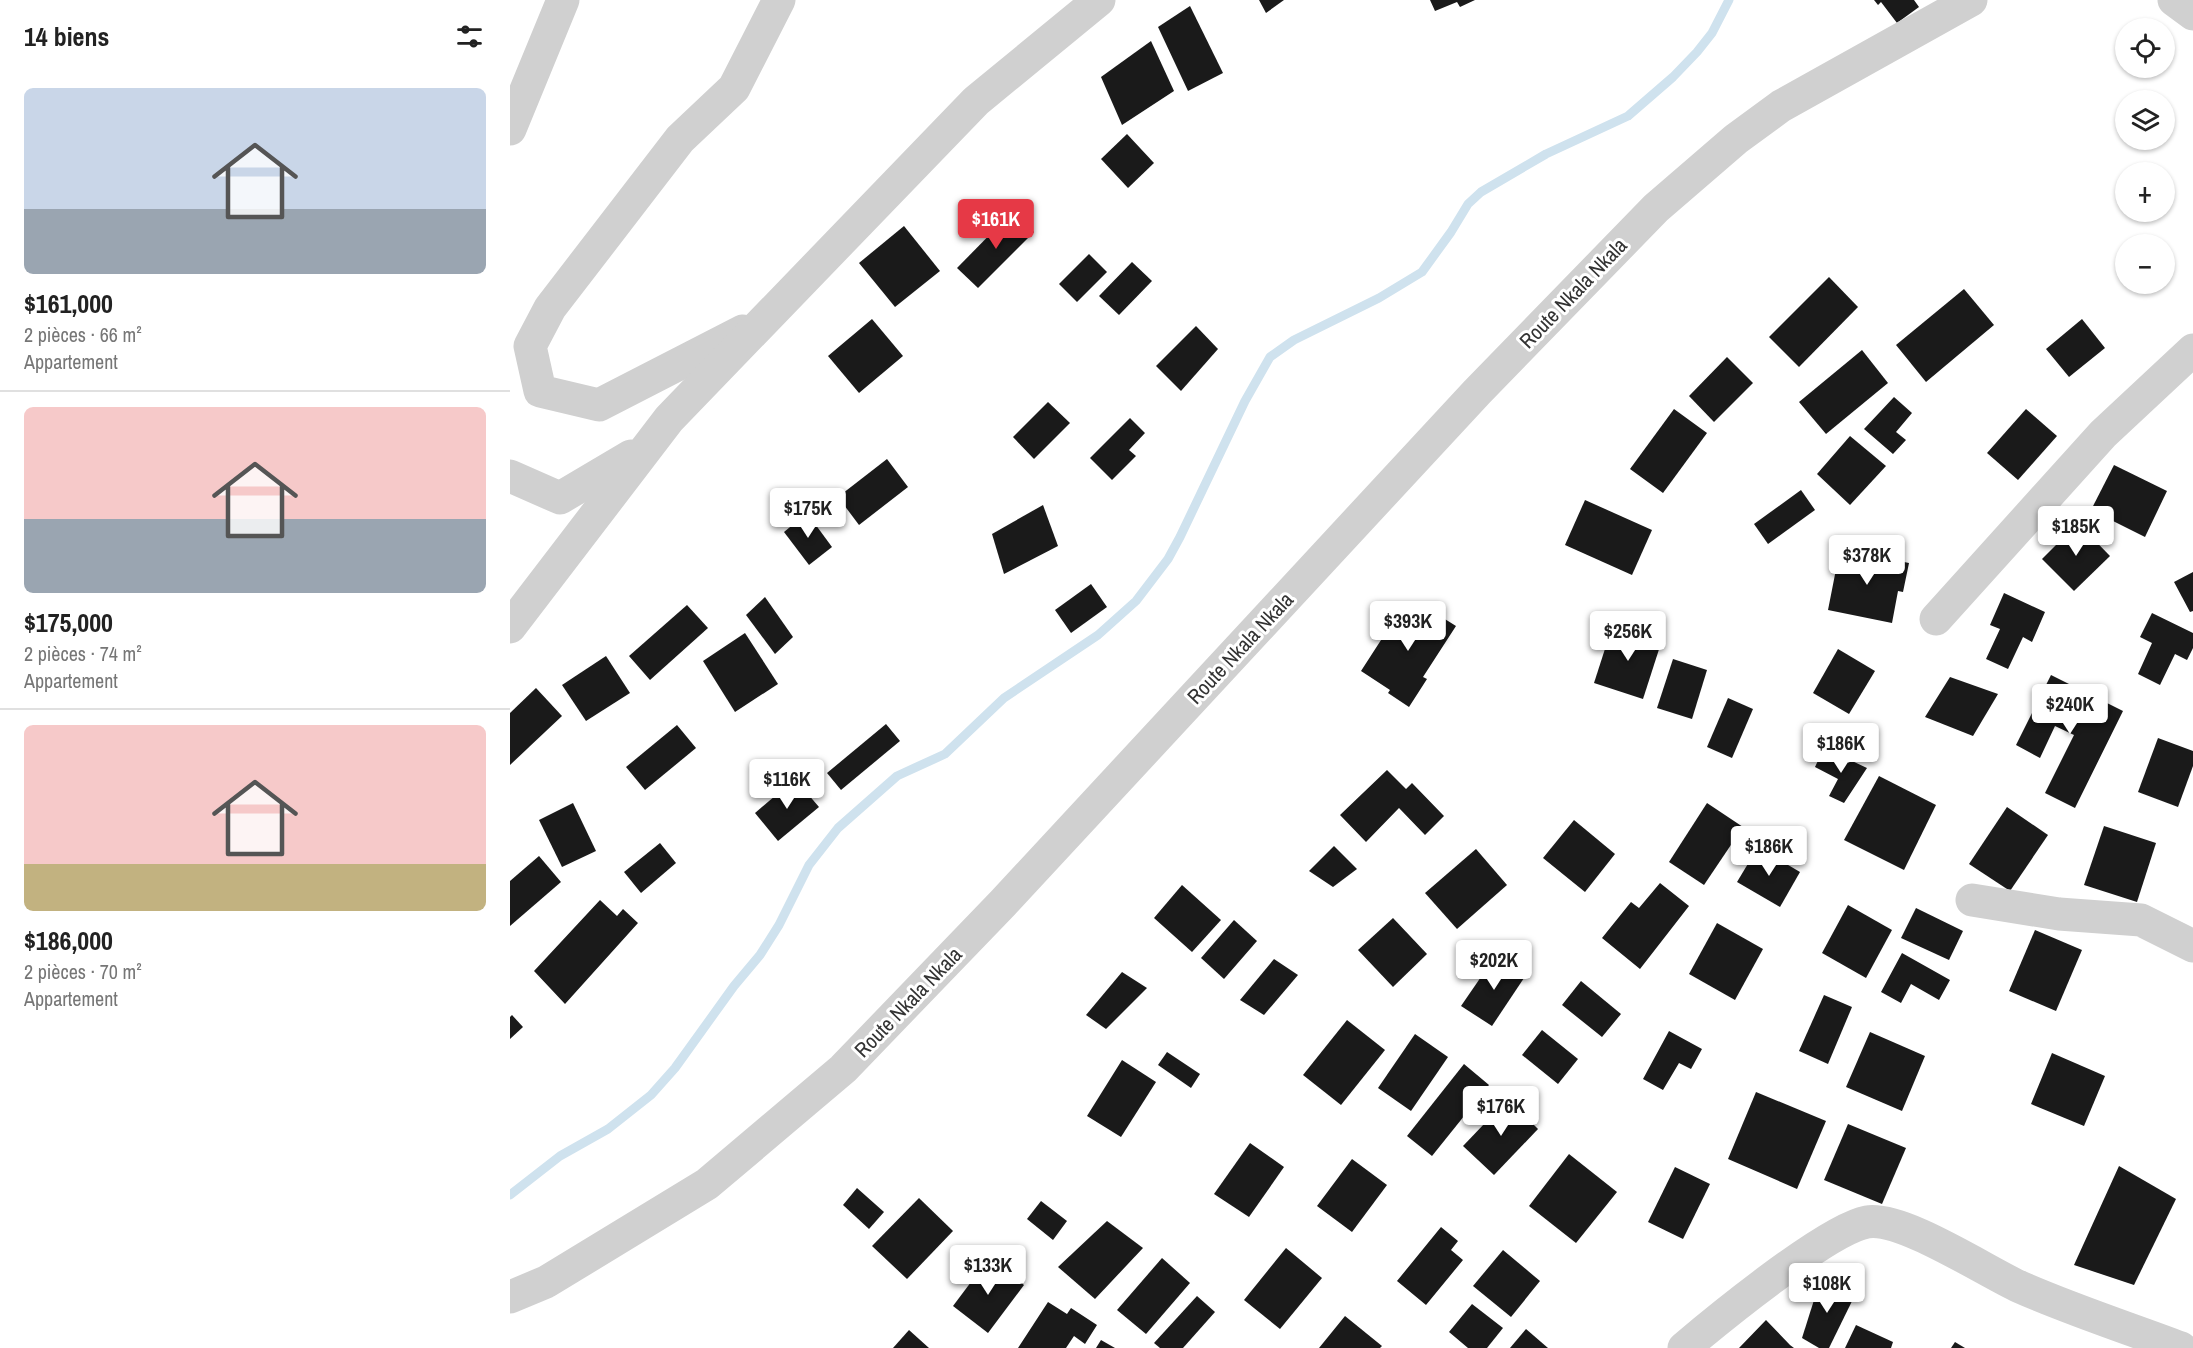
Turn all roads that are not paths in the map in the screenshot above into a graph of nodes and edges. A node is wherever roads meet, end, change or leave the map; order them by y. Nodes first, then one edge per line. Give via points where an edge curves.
1 (563, 0) edge
2 (779, 0) edge
3 (1099, 0) edge
4 (1971, 0) edge
5 (2174, 0) edge
6 (2193, 14) edge
7 (510, 129) edge
8 (766, 319) junction
9 (2193, 350) edge
10 (648, 446) junction
11 (510, 476) edge
12 (1936, 619) dead end
13 (510, 627) edge
14 (1972, 900) dead end
15 (2193, 946) edge
16 (510, 1297) edge
17 (1684, 1348) edge
18 (2181, 1348) edge

1 - 7 street
2 - 8 street via 734,88 680,139 550,308 530,346 540,391 599,405
3 - 8 street via 976,101
4 - 16 street, Route Nkala Nkala via 1781,106 1656,208 1477,392 843,1070 707,1184 546,1282
5 - 6 street
8 - 10 street
9 - 12 street via 2103,434
10 - 11 street via 560,498
10 - 13 street
14 - 15 street via 2059,914 2141,920
17 - 18 street via 1809,1253 1867,1222 1896,1225 2021,1287

